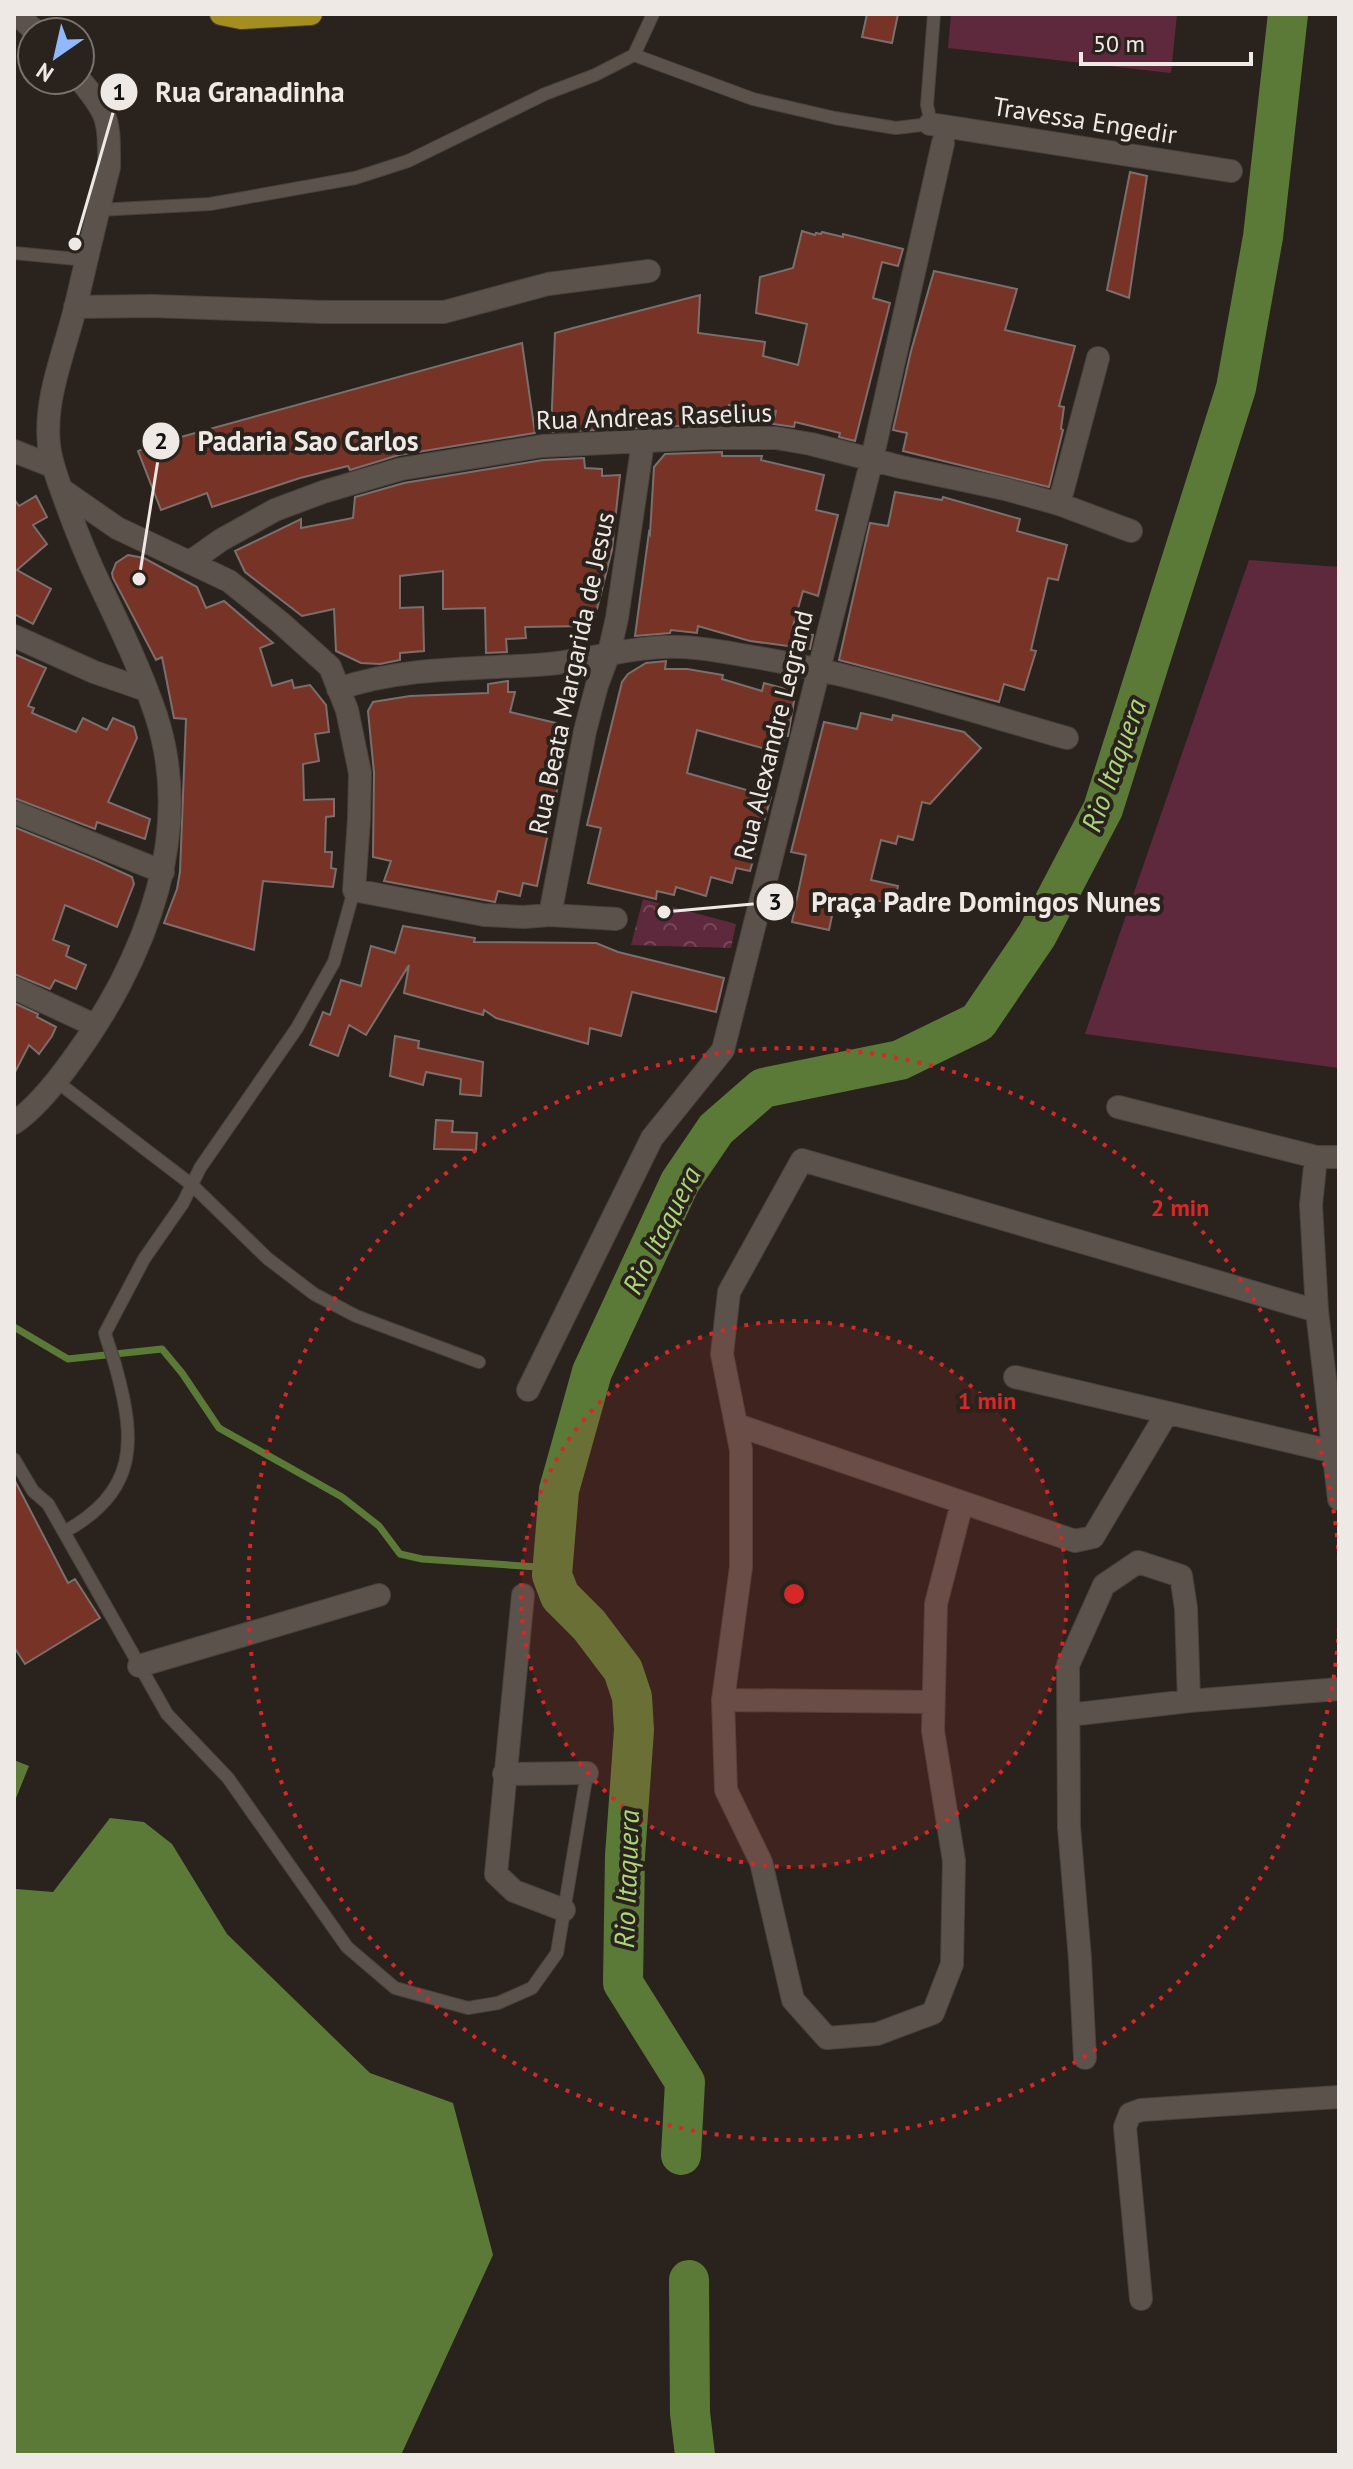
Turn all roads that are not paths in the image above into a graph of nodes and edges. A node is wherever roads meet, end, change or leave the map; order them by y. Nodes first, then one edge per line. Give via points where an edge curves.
1 (221, 14) edge
2 (311, 14) edge
3 (653, 14) edge
4 (934, 14) edge
5 (634, 55) junction
6 (92, 96) edge
7 (930, 124) junction
8 (943, 143) joint
9 (1231, 171) dead end
10 (98, 210) junction
11 (14, 253) edge
12 (87, 260) junction
13 (649, 271) dead end
14 (75, 307) junction
15 (1098, 358) dead end
16 (643, 442) junction
17 (14, 451) edge
18 (872, 459) junction
19 (52, 466) junction
20 (61, 489) junction
21 (1059, 504) junction
22 (1131, 531) dead end
23 (190, 562) junction
24 (14, 636) edge
25 (609, 653) junction
26 (819, 669) junction
27 (338, 689) junction
28 (146, 690) junction
29 (1067, 738) dead end
30 (14, 812) edge
31 (163, 872) junction
32 (354, 890) junction
33 (550, 915) junction
34 (616, 919) dead end
35 (14, 988) edge
36 (94, 1025) junction
37 (56, 1081) junction
38 (1118, 1107) dead end
39 (14, 1123) edge
40 (1316, 1157) junction
41 (1339, 1157) edge
42 (192, 1185) junction
43 (1317, 1311) junction
44 (479, 1362) dead end
45 (1015, 1377) dead end
46 (528, 1390) dead end
47 (1167, 1413) junction
48 (737, 1425) junction
49 (1335, 1452) junction
50 (14, 1459) edge
51 (1339, 1499) edge
52 (962, 1503) junction
53 (64, 1532) junction
54 (379, 1595) dead end
55 (523, 1595) dead end
56 (139, 1666) junction
57 (1339, 1689) edge
58 (723, 1700) junction
59 (1189, 1701) junction
60 (933, 1702) junction
61 (1069, 1715) junction
62 (587, 1773) joint
63 (504, 1774) junction
64 (564, 1910) junction
65 (1085, 2058) dead end
66 (1339, 2097) edge
67 (1141, 2299) dead end

1 - 2 main road
3 - 5 lane
4 - 7 lane
5 - 7 lane via 753,99 896,128
5 - 10 lane via 408,161 355,178 210,204
6 - 10 street via 109,128 109,167
7 - 8 lane
7 - 9 street, Travessa Engedir
8 - 18 street, Rua Alexandre Legrand
10 - 12 street
11 - 12 lane
12 - 14 street
13 - 14 street via 548,284 444,312
14 - 19 street via 50,402
15 - 21 street
16 - 18 street, Rua Andreas Raselius via 776,438
16 - 23 street, Rua Andreas Raselius via 542,446 401,469 275,510
16 - 25 street, Rua Beata Margarida de Jesus
17 - 19 street
18 - 21 street, Rua Andreas Raselius
18 - 26 street, Rua Alexandre Legrand
19 - 20 street
20 - 23 street via 117,528
20 - 28 street
21 - 22 street, Rua Andreas Raselius
23 - 27 street via 229,581 280,622 330,667
24 - 28 street
25 - 26 street via 684,647
25 - 27 street via 565,663 405,672
25 - 33 street, Rua Beata Margarida de Jesus via 585,731
26 - 29 street
26 - 46 street, Rua Alexandre Legrand via 723,1050 652,1138
27 - 32 street via 360,773
28 - 31 street via 168,773 170,817
30 - 31 street
31 - 36 street via 139,948
32 - 33 street via 484,915
32 - 42 lane via 329,972
33 - 34 street
35 - 36 street
36 - 37 street
37 - 39 street
37 - 42 lane
38 - 40 street
40 - 41 street
40 - 43 street via 1311,1205
42 - 44 lane via 267,1258 314,1294 356,1316
42 - 53 lane via 105,1333 129,1427 122,1473 87,1519
43 - 48 street via 802,1160 729,1292 722,1354
43 - 49 street
45 - 47 street
47 - 49 street
47 - 52 street via 1093,1537 1075,1541
48 - 52 street
48 - 58 street via 741,1567
49 - 51 street
50 - 53 lane
52 - 60 street via 936,1604
53 - 56 lane
54 - 56 street
55 - 63 street
56 - 64 lane via 167,1714 228,1778 347,1947 395,1988 468,2008 498,2003 532,1988 557,1953
57 - 59 street
58 - 60 street
58 - 60 street via 726,1790 761,1862 793,2000 827,2038 877,2034 933,2013 952,1964 954,1861
59 - 61 street
59 - 61 street via 1181,1576 1138,1562 1104,1585 1068,1665
61 - 65 street via 1069,1827
62 - 63 street
62 - 64 lane
63 - 64 street via 496,1874 514,1891
66 - 67 street via 1130,2114 1125,2127

